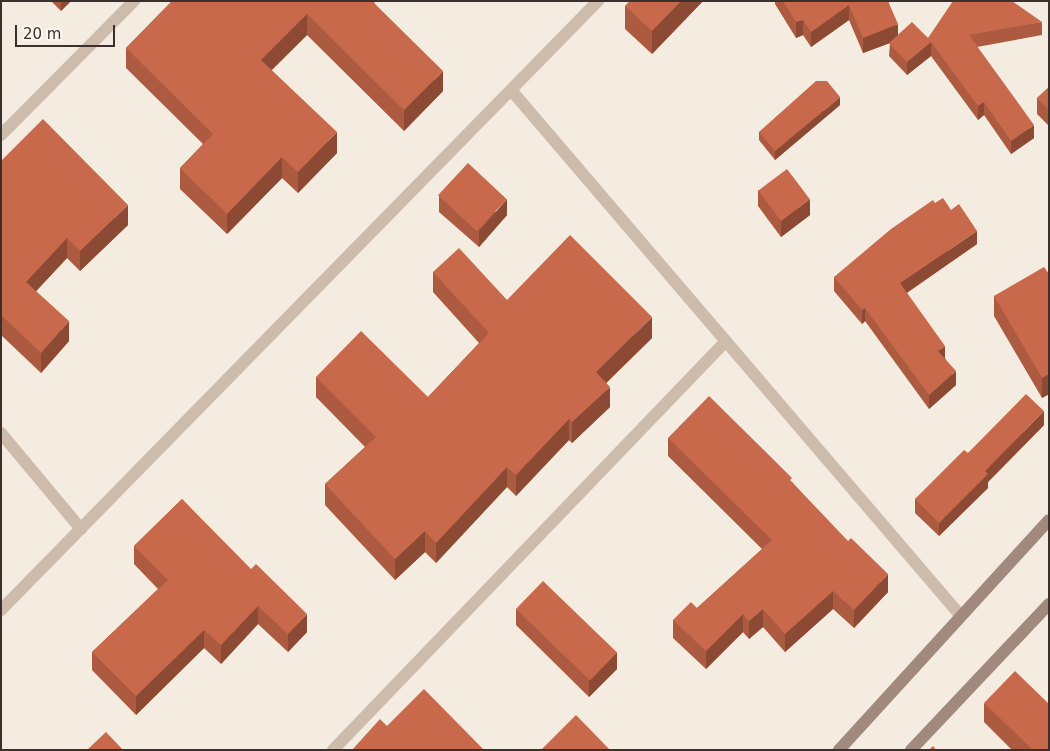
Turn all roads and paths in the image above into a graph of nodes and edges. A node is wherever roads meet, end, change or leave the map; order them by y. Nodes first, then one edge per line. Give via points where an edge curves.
1 (134, 1) edge
2 (598, 1) edge
3 (511, 90) junction
4 (1, 135) edge
5 (726, 341) junction
6 (1, 433) edge
7 (1049, 520) edge
8 (81, 529) junction
9 (1049, 604) edge
10 (1, 610) edge
11 (960, 615) junction
12 (332, 750) edge
13 (839, 750) edge
14 (911, 750) edge

1 - 4 street
2 - 3 street
3 - 5 street
3 - 8 street
5 - 11 street
5 - 12 street
6 - 8 street
7 - 11 street
8 - 10 street
9 - 14 street
11 - 13 street

